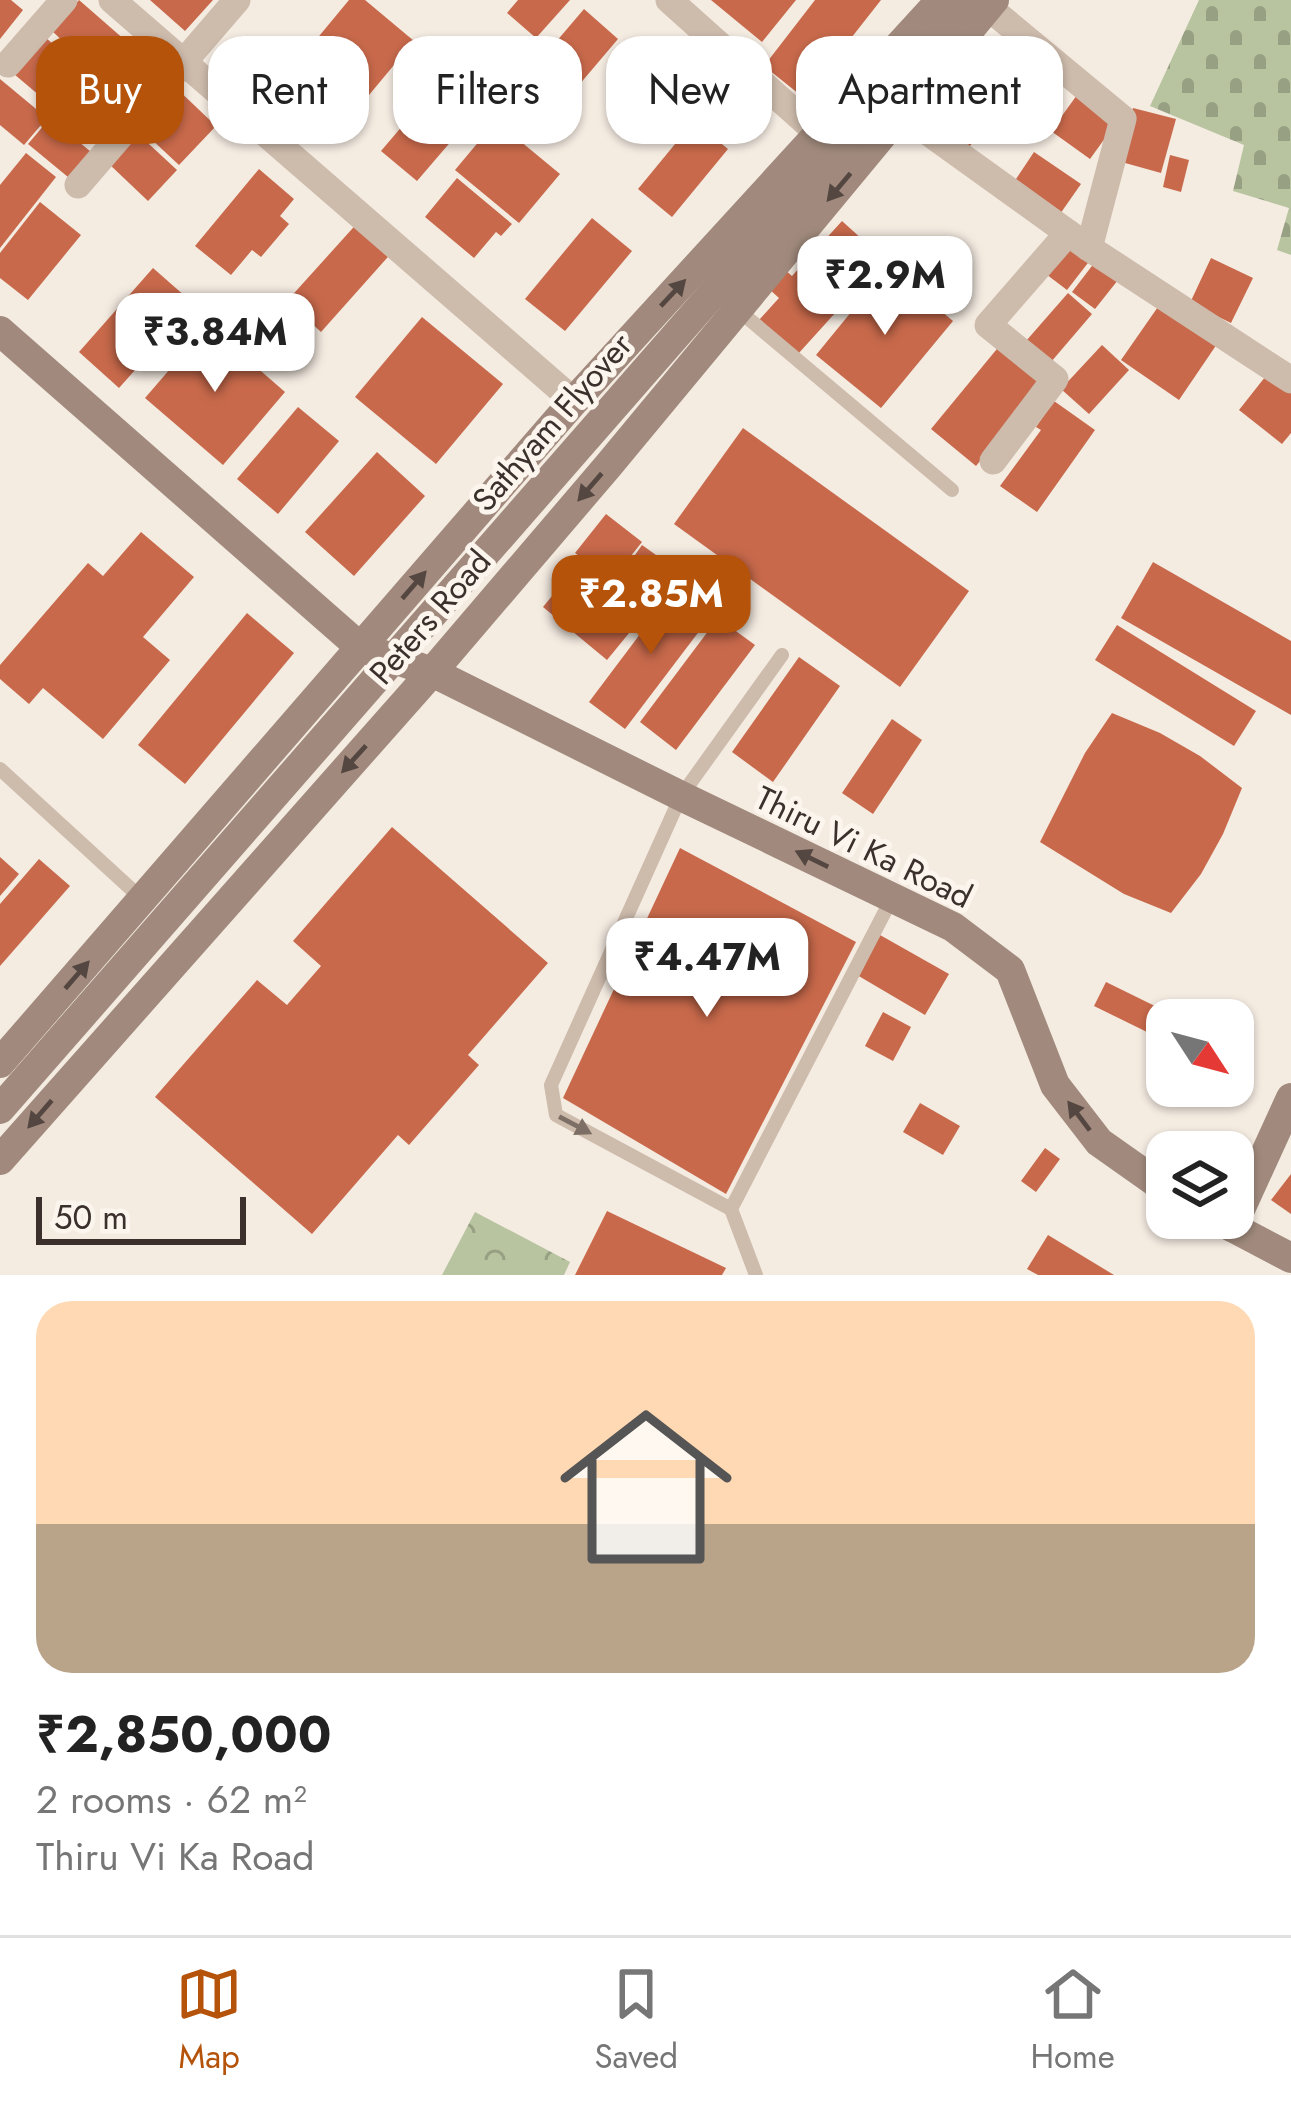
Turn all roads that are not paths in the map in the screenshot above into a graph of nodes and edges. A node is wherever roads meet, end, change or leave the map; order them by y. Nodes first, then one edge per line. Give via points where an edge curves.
1 (64, 0) edge
2 (112, 0) edge
3 (237, 0) edge
4 (669, 0) edge
5 (941, 0) edge
6 (984, 2) edge
7 (154, 36) edge
8 (908, 36) edge
9 (958, 36) edge
10 (184, 62) joint
11 (8, 64) dead end
12 (796, 113) edge
13 (113, 144) edge
14 (810, 144) edge
15 (874, 144) edge
16 (944, 144) edge
17 (78, 185) dead end
18 (1079, 241) junction
19 (737, 309) junction
20 (0, 331) edge
21 (1291, 380) edge
22 (574, 401) junction
23 (993, 461) dead end
24 (952, 490) dead end
25 (360, 647) junction
26 (782, 655) dead end
27 (432, 672) junction
28 (0, 769) edge
29 (681, 796) junction
30 (892, 898) junction
31 (142, 899) junction
32 (191, 942) junction
33 (0, 1064) edge
34 (1291, 1098) edge
35 (0, 1109) edge
36 (0, 1160) edge
37 (1254, 1166) edge
38 (1146, 1175) edge
39 (731, 1209) junction
40 (1254, 1238) edge
41 (1291, 1258) edge
42 (756, 1275) edge

1 - 11 street
2 - 7 street
3 - 10 street
4 - 12 street
5 - 8 main road, Peters Road
6 - 9 main road, Peters Road
6 - 18 street via 1123,119
6 - 35 main road, Sathyam Flyover, bridge
10 - 22 street
13 - 17 street
22 -> 14 main road, Peters Road
15 -> 19 main road, Peters Road
16 - 18 street
18 - 21 street
18 - 23 street via 988,325 1054,379
19 - 24 lane
19 -> 27 main road, Peters Road
20 - 25 main road
25 -> 22 main road, Peters Road
25 - 27 main road, Thiru Vi Ka Road
25 - 31 main road, Peters Road
26 - 29 lane
27 - 29 main road, Thiru Vi Ka Road
27 -> 32 main road, Peters Road
28 - 31 lane
30 -> 29 main road, Thiru Vi Ka Road
29 -> 39 lane via 551,1085 556,1115
38 -> 30 main road, Thiru Vi Ka Road via 1099,1142 1055,1085 1010,970 952,927
30 - 39 lane
31 - 32 lane
33 -> 31 main road, Peters Road
32 -> 36 main road, Peters Road
34 - 37 main road
39 - 42 lane
40 - 41 main road

